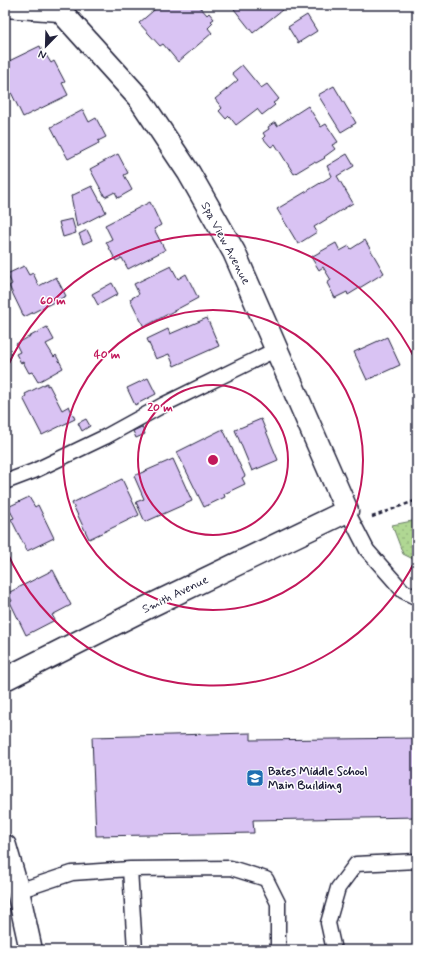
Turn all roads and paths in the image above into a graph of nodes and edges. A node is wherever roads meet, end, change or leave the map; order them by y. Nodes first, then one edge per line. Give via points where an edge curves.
1 (5, 6) edge
2 (57, 7) edge
3 (277, 349) junction
4 (5, 482) edge
5 (417, 500) edge
6 (347, 511) junction
7 (417, 598) edge
8 (5, 679) edge
9 (5, 846) edge
10 (417, 861) edge
11 (130, 869) junction
12 (18, 891) junction
13 (31, 950) edge
14 (135, 950) edge
15 (278, 950) edge
16 (334, 950) edge

1 - 2 street
2 - 3 street, Spa View Avenue via 139,98 189,173 234,252
3 - 4 lane via 165,404 105,437
3 - 6 street, Spa View Avenue
5 - 6 path via 372,517
6 - 7 lane via 367,550 403,591
6 - 8 street, Smith Avenue
9 - 12 street
10 - 16 lane via 356,864 338,888 328,923
11 - 12 lane via 72,873
11 - 14 lane
11 - 15 lane via 231,868 266,878 278,903
12 - 13 street

